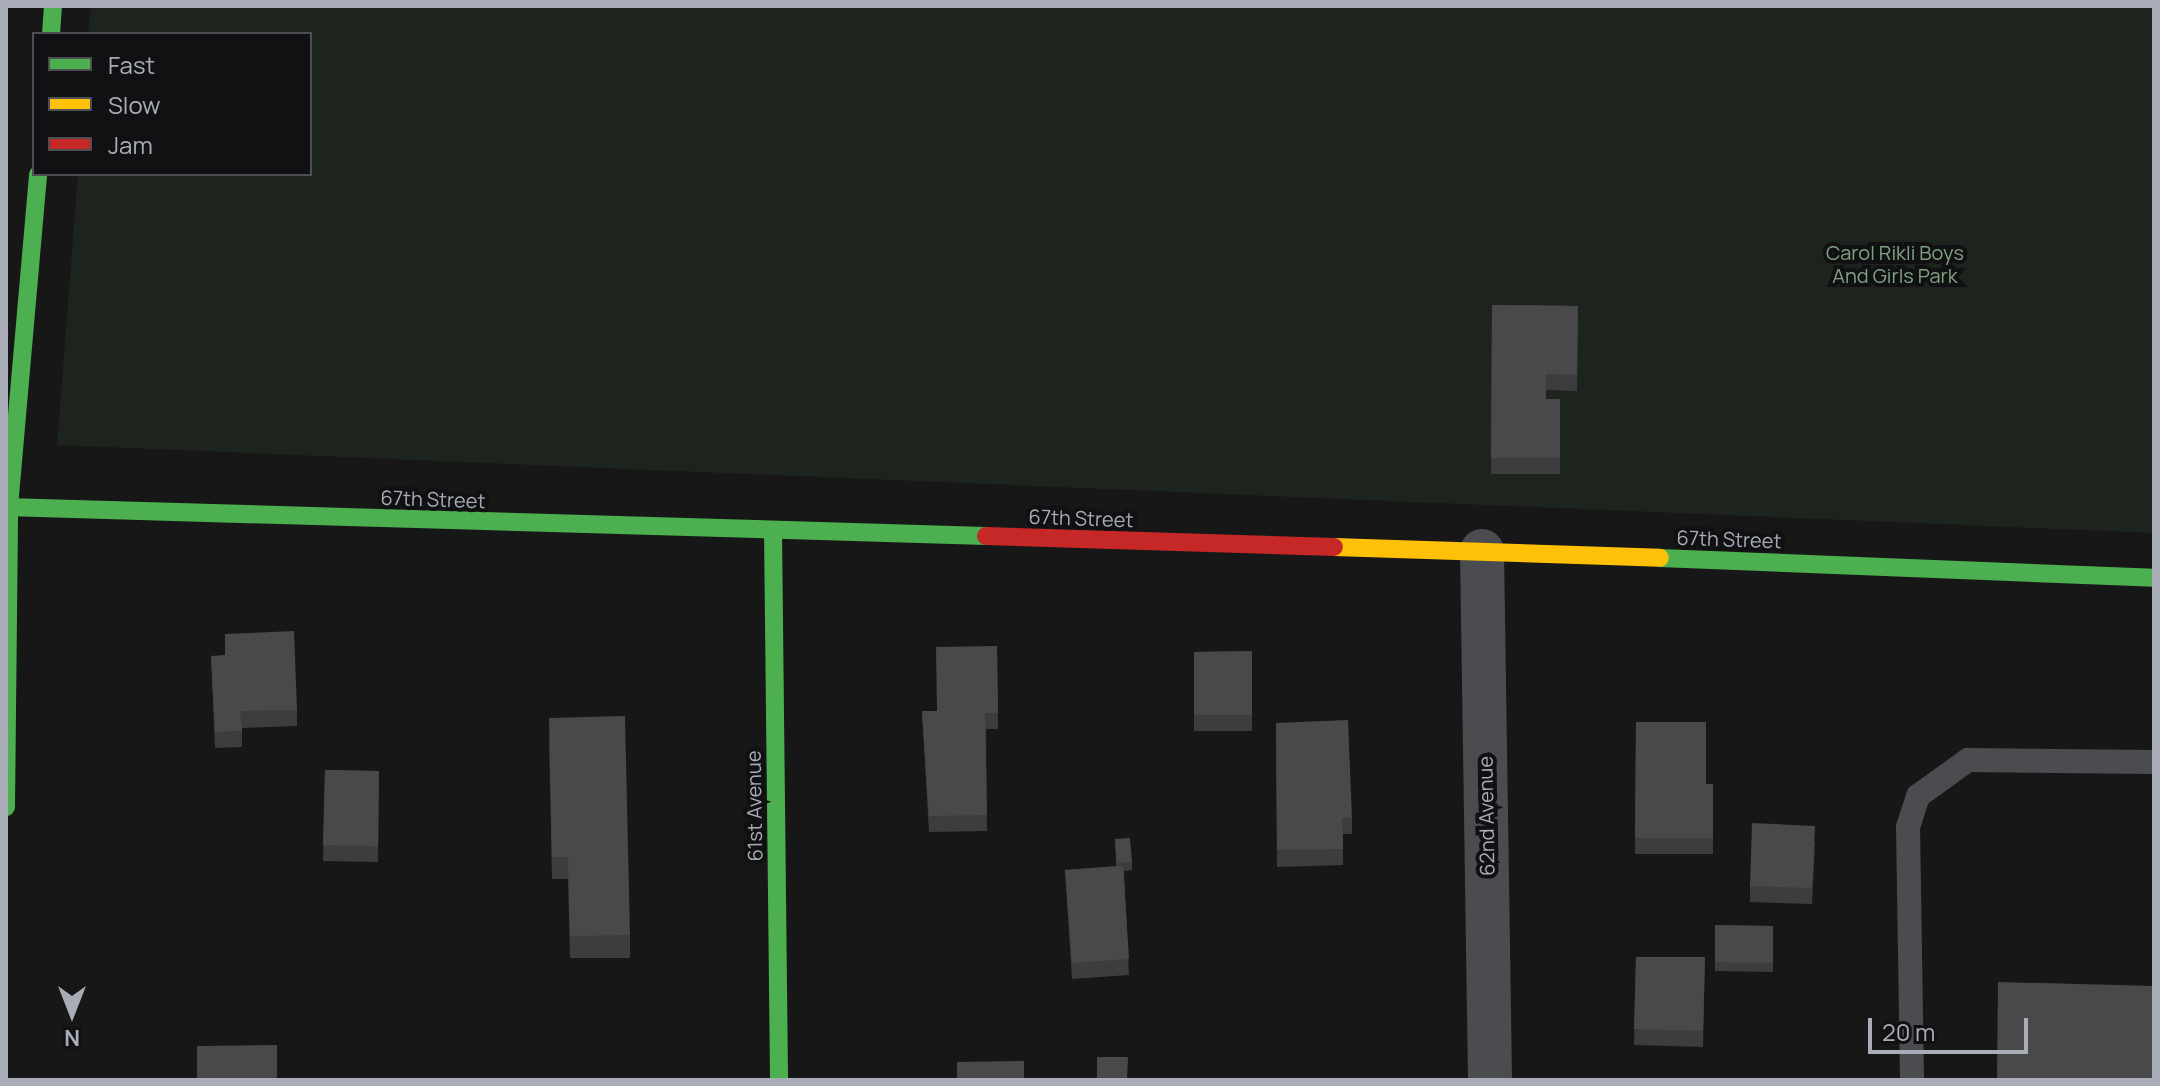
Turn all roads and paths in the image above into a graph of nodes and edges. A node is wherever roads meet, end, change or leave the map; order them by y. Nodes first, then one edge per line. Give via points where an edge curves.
1 (53, 6) edge
2 (51, 32) edge
3 (38, 176) edge
4 (7, 507) edge
5 (773, 531) junction
6 (1482, 551) junction
7 (2154, 578) edge
8 (2154, 762) edge
9 (6, 807) edge
10 (779, 1080) edge
11 (1490, 1080) edge
12 (1912, 1080) edge

1 - 2 street
3 - 4 street
4 - 5 street, 67th Street
4 - 9 street
5 - 6 street, 67th Street
5 - 10 street, 61st Avenue
6 - 7 street, 67th Street
6 - 11 street, 62nd Avenue
8 - 12 lane via 1968,760 1918,796 1908,827

